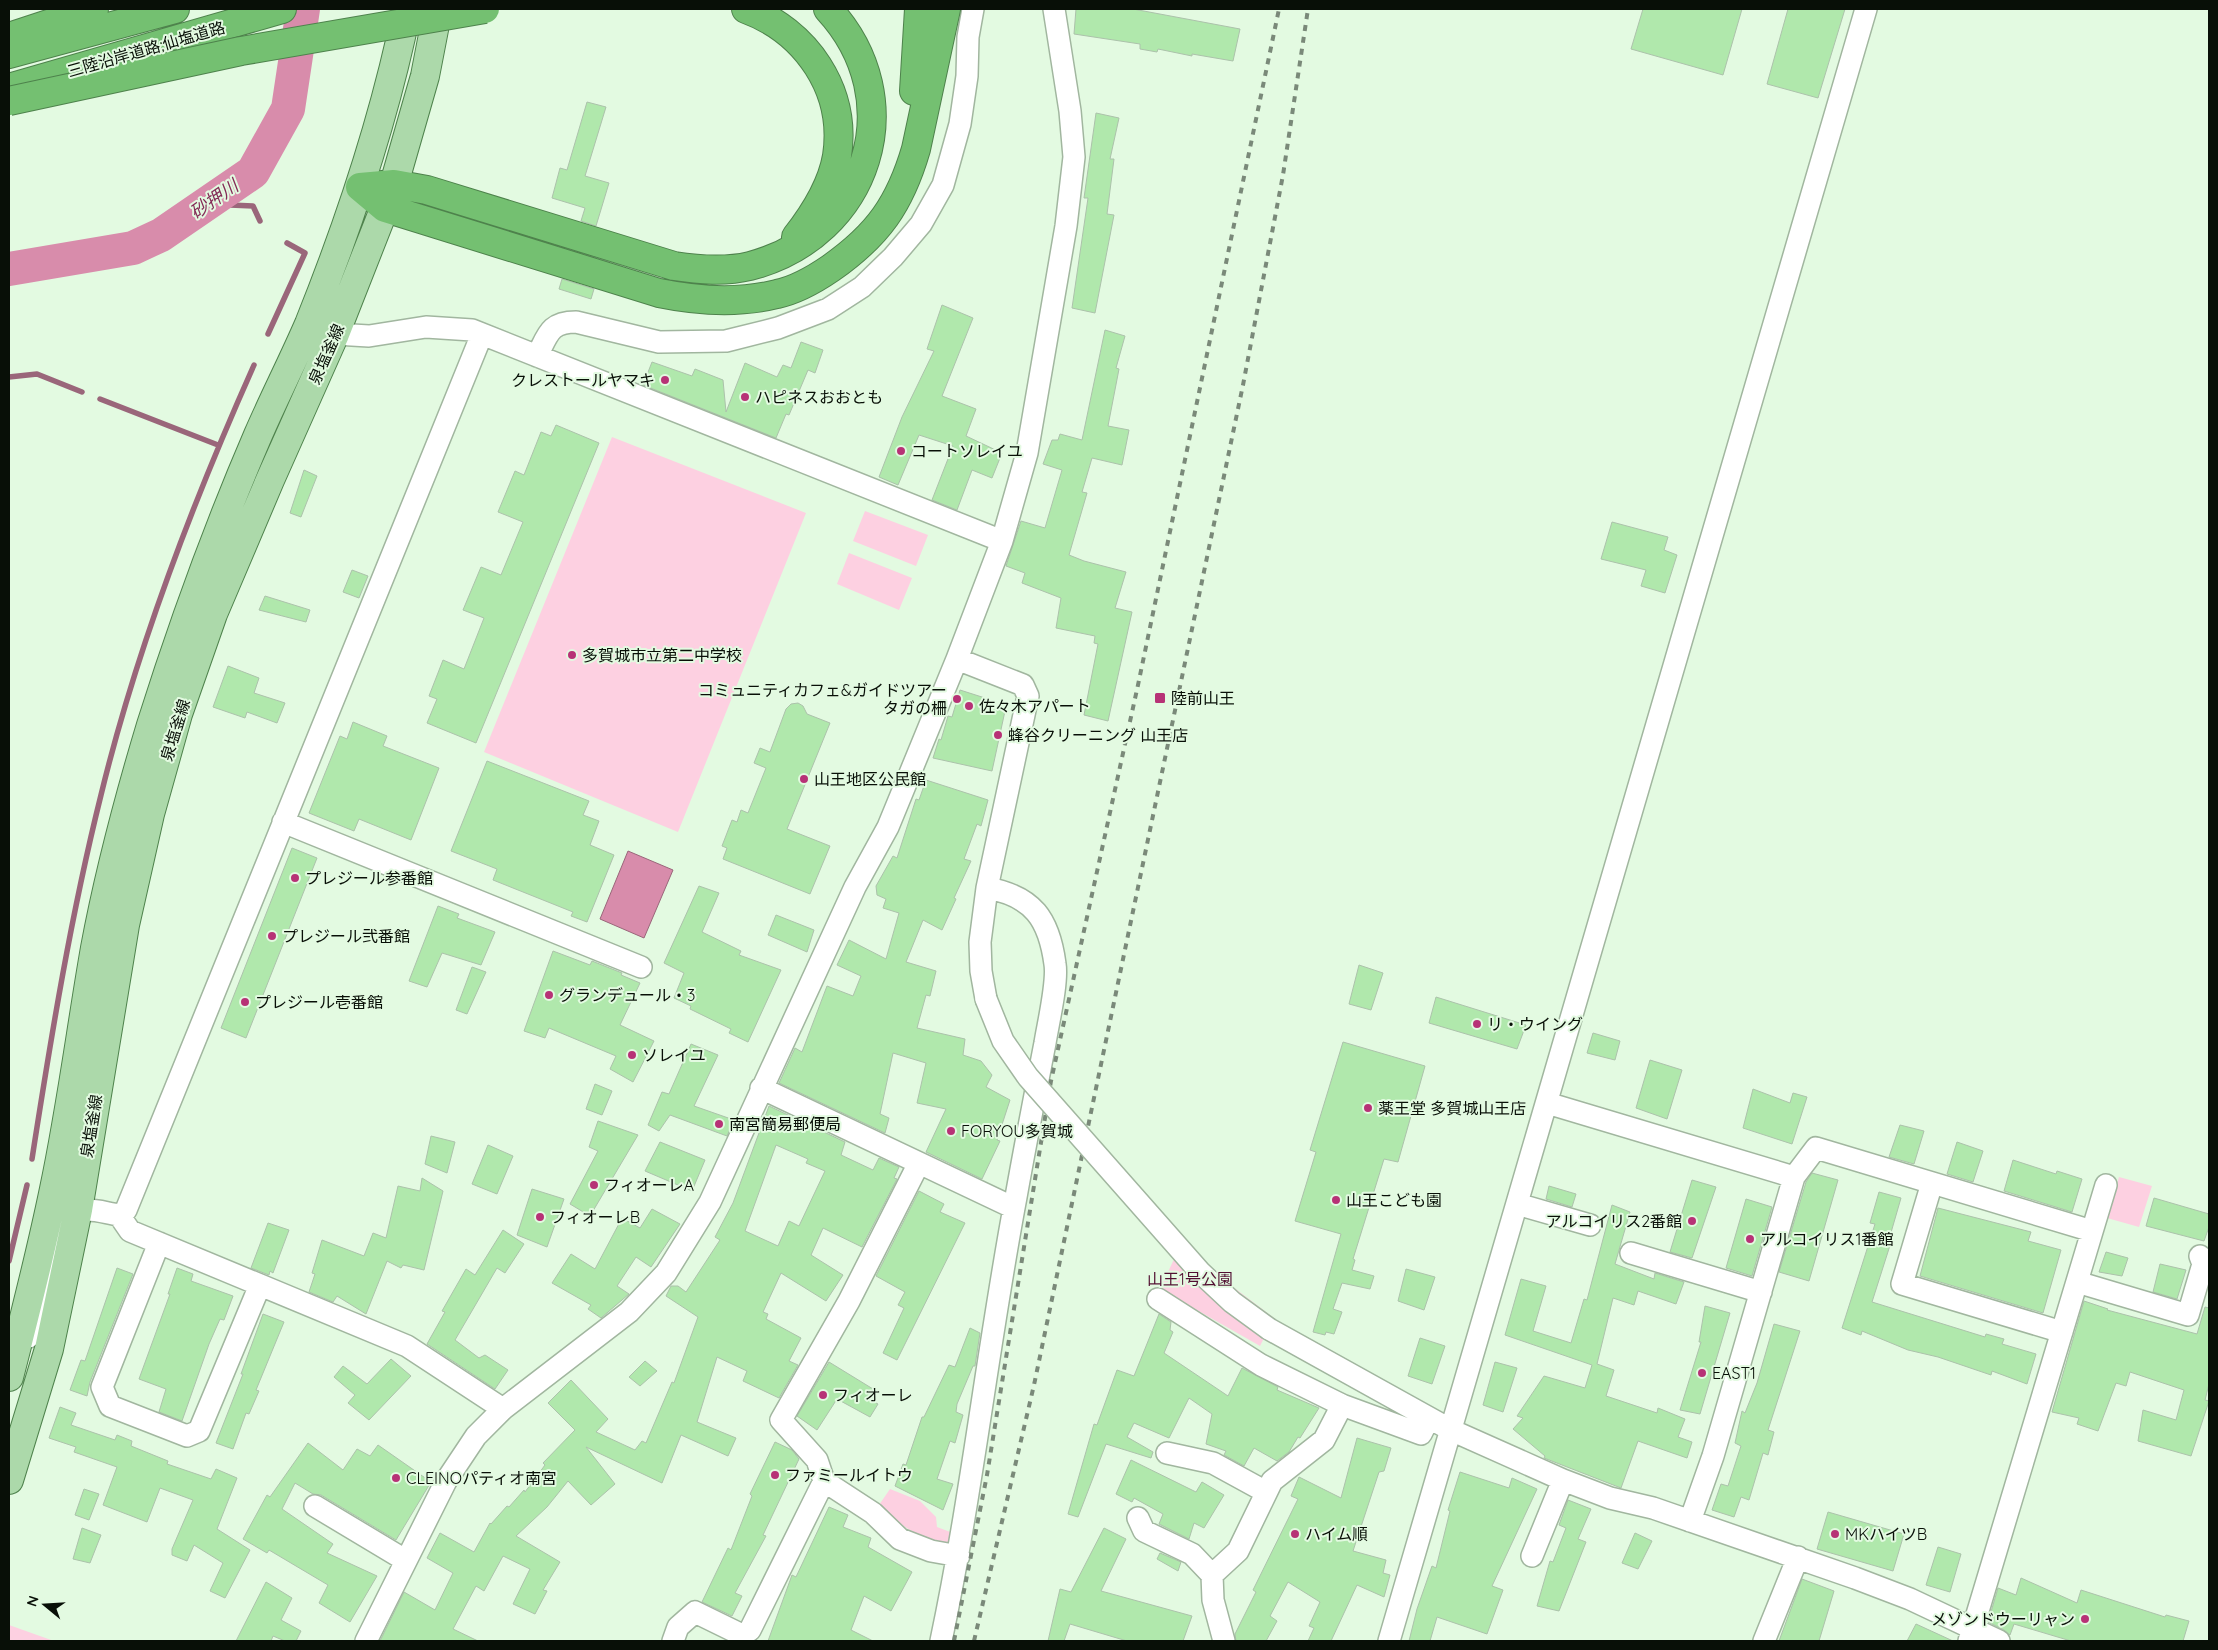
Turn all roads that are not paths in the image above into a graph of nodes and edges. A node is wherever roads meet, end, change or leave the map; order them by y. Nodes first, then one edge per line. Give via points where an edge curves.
1 (94, 9) edge
2 (175, 9) edge
3 (282, 9) edge
4 (407, 9) edge
5 (438, 9) edge
6 (485, 9) edge
7 (746, 9) edge
8 (828, 9) edge
9 (919, 9) edge
10 (946, 9) edge
11 (973, 9) edge
12 (1054, 9) edge
13 (1866, 9) edge
14 (9, 37) edge
15 (9, 54) edge
16 (9, 88) edge
17 (9, 101) edge
18 (360, 187) junction
19 (389, 196) junction
20 (777, 256) junction
21 (842, 260) junction
22 (335, 334) junction
23 (482, 334) junction
24 (537, 356) junction
25 (1002, 541) junction
26 (957, 659) junction
27 (283, 822) junction
28 (987, 888) junction
29 (641, 967) dead end
30 (761, 1088) junction
31 (1547, 1102) junction
32 (919, 1163) junction
33 (1794, 1177) junction
34 (1932, 1183) junction
35 (2106, 1184) dead end
36 (1517, 1204) junction
37 (1014, 1208) junction
38 (78, 1210) junction
39 (119, 1215) junction
40 (1590, 1225) dead end
41 (2092, 1231) junction
42 (159, 1243) junction
43 (1631, 1253) dead end
44 (2200, 1256) dead end
45 (2077, 1282) junction
46 (260, 1285) junction
47 (1761, 1292) junction
48 (1158, 1299) dead end
49 (2062, 1332) junction
50 (9, 1377) edge
51 (9, 1387) edge
52 (1342, 1405) junction
53 (503, 1410) junction
54 (1429, 1418) junction
55 (1451, 1430) junction
56 (1167, 1453) dead end
57 (9, 1480) edge
58 (1563, 1480) junction
59 (824, 1481) junction
60 (1266, 1492) junction
61 (315, 1506) dead end
62 (1138, 1518) dead end
63 (1690, 1521) junction
64 (959, 1556) junction
65 (1532, 1556) dead end
66 (1798, 1558) junction
67 (405, 1560) junction
68 (1212, 1575) junction
69 (1971, 1635) edge
70 (366, 1641) edge
71 (673, 1641) edge
72 (941, 1641) edge
73 (1224, 1641) edge
74 (1389, 1641) edge
75 (1764, 1641) edge
76 (1999, 1641) edge

1 - 14 highway
2 - 15 highway, 三陸沿岸道路;仙塩道路
3 - 16 highway, 三陸沿岸道路;仙塩道路
4 - 18 main road, 泉塩釜線 via 396,64
5 - 19 main road, 泉塩釜線 via 424,76
6 - 17 highway, bridge via 241,51
7 - 20 highway via 796,38 810,54 826,81 837,115 836,157 820,202 793,242
8 - 20 highway via 855,45 865,71 872,123 868,152 848,200 834,217 815,234
9 - 21 highway via 909,131 901,164 874,224
10 - 21 highway via 910,170 878,229
11 - 24 street via 968,38 968,76 960,124 943,185 921,224 862,287 828,309 778,328 726,342 659,342 576,322 562,322 553,327
12 - 25 street via 1074,158 1027,453
13 - 31 street
18 - 19 highway
18 - 50 main road, 泉塩釜線 via 308,326 258,435 200,578 150,729 126,814 96,945 55,1187
19 - 20 highway via 427,190 674,266 725,270 750,266
19 - 21 highway via 659,293 690,299 750,299 778,294 801,286
19 - 22 main road, 泉塩釜線
22 - 23 street via 370,336 426,327 472,330
22 - 38 main road, 泉塩釜線 via 213,614 178,714 150,814 126,926
23 - 24 street
23 - 27 street
24 - 25 street
25 - 26 street
26 - 28 street via 1023,686 1028,696
26 - 30 street via 888,827 855,887
27 - 29 street
27 - 39 street via 126,1210
28 - 37 street via 1005,891 1027,901 1048,929 1056,966 1050,1016
28 - 54 street, bridge via 980,942 986,999 1003,1041 1028,1077 1200,1272 1232,1302 1269,1329
30 - 32 street
30 - 53 street via 710,1202 666,1274 629,1312
31 - 33 street
31 - 36 street
32 - 37 street
32 - 59 street via 849,1301 781,1420 817,1460
33 - 34 street via 1816,1148
33 - 47 street
34 - 41 street
34 - 49 street via 1902,1284
35 - 41 street
36 - 40 street
36 - 55 street
37 - 64 street
38 - 39 street
38 - 51 street via 60,1226 40,1310
38 - 57 main road, 泉塩釜線 via 49,1349
39 - 42 street via 130,1231
41 - 45 street
42 - 46 street
42 - 46 street via 102,1387 110,1406 187,1436 200,1431
43 - 47 street
44 - 45 street via 2203,1264 2188,1315
45 - 49 street
46 - 53 street via 407,1346
47 - 63 street via 1713,1456
48 - 52 street via 1261,1365
49 - 69 street
52 - 54 street via 1421,1434
52 - 60 street via 1324,1440 1272,1481
53 - 67 street via 476,1436 446,1481
54 - 55 street
55 - 58 street
55 - 74 street
56 - 60 street via 1213,1463
58 - 63 street via 1610,1498
58 - 65 street
59 - 64 street via 873,1513 900,1539 931,1551
59 - 71 street via 750,1630 742,1635 695,1612 678,1627
60 - 68 street via 1238,1552
61 - 67 street
62 - 68 street via 1144,1531 1192,1554
63 - 66 street
64 - 72 street
66 - 69 street via 1910,1599
66 - 75 street
67 - 70 street
68 - 73 street via 1213,1600
69 - 76 street

